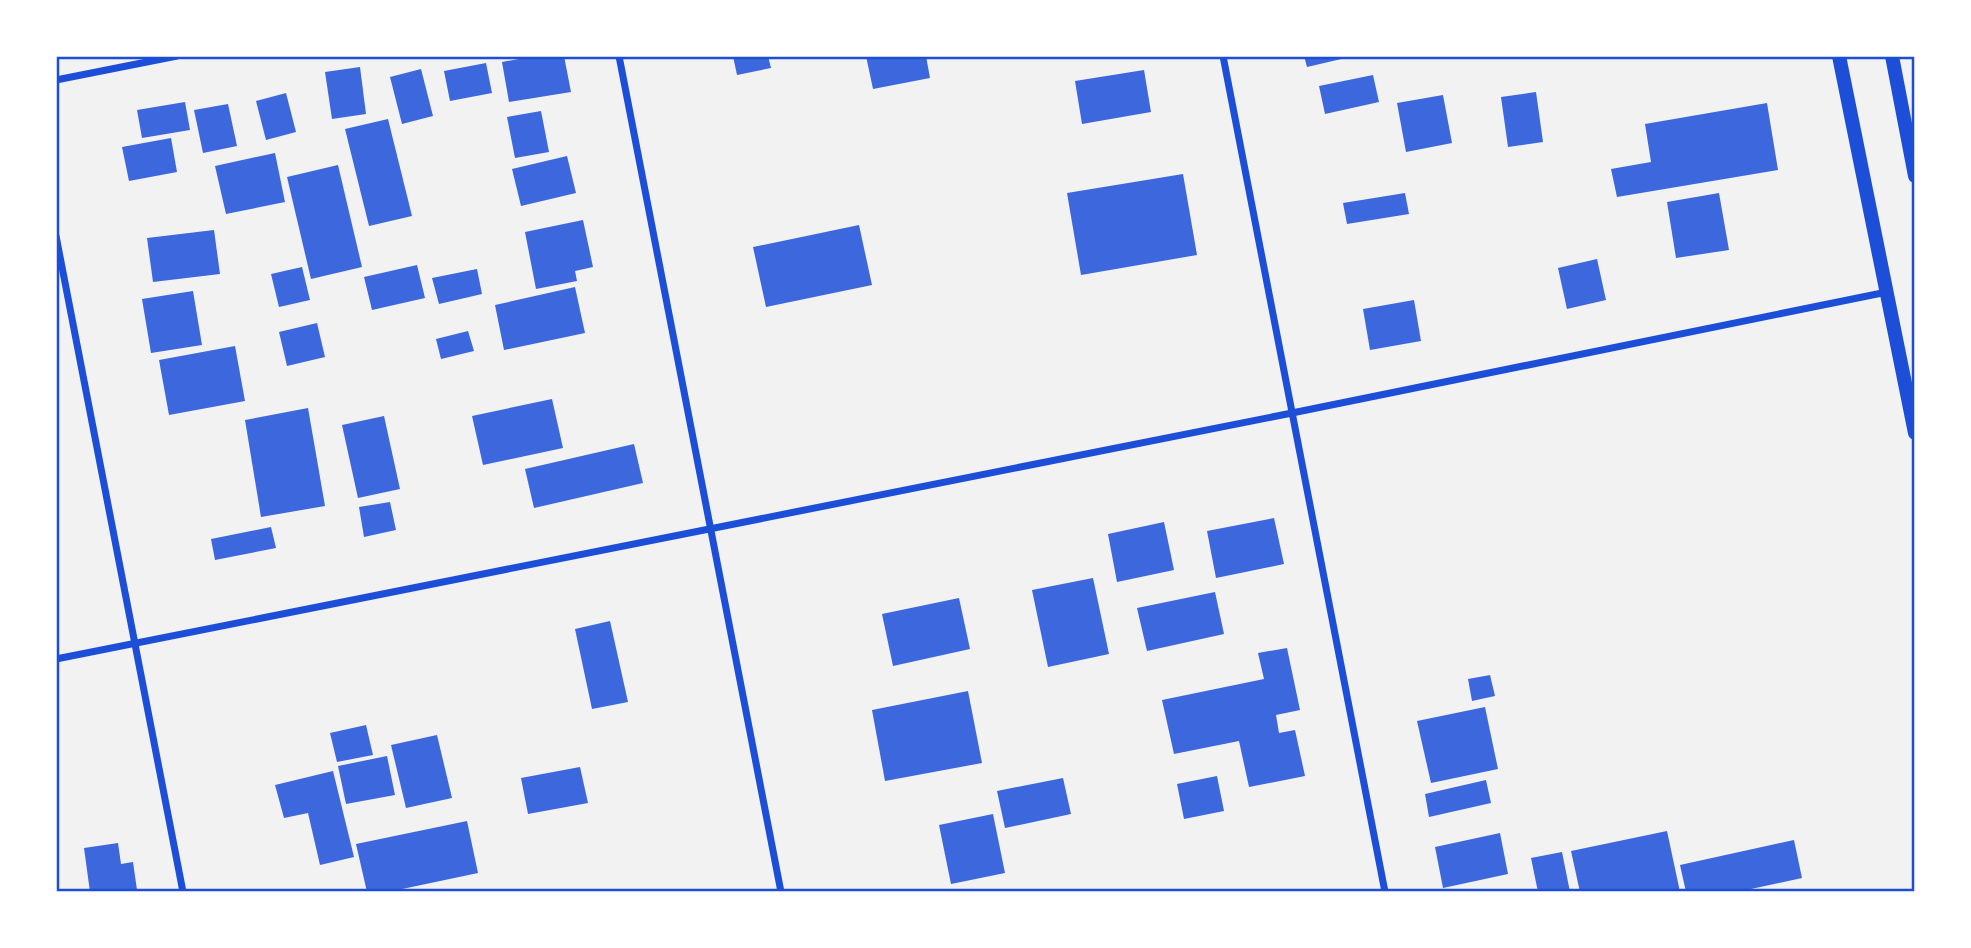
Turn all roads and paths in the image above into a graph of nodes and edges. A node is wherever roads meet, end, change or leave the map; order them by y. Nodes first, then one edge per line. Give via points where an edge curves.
1 (177, 56) edge
2 (619, 56) edge
3 (1223, 56) edge
4 (1839, 56) edge
5 (1892, 56) edge
6 (56, 80) edge
7 (1915, 176) edge
8 (56, 236) edge
9 (1887, 292) junction
10 (1292, 413) junction
11 (1915, 433) edge
12 (710, 529) junction
13 (135, 643) junction
14 (56, 659) edge
15 (183, 892) edge
16 (781, 892) edge
17 (1385, 892) edge

1 - 6 street
2 - 12 street
3 - 10 street
4 - 9 main road
5 - 7 main road
8 - 13 street
9 - 10 street
9 - 11 main road
10 - 12 street
10 - 17 street
12 - 13 street
12 - 16 street
13 - 14 street
13 - 15 street

